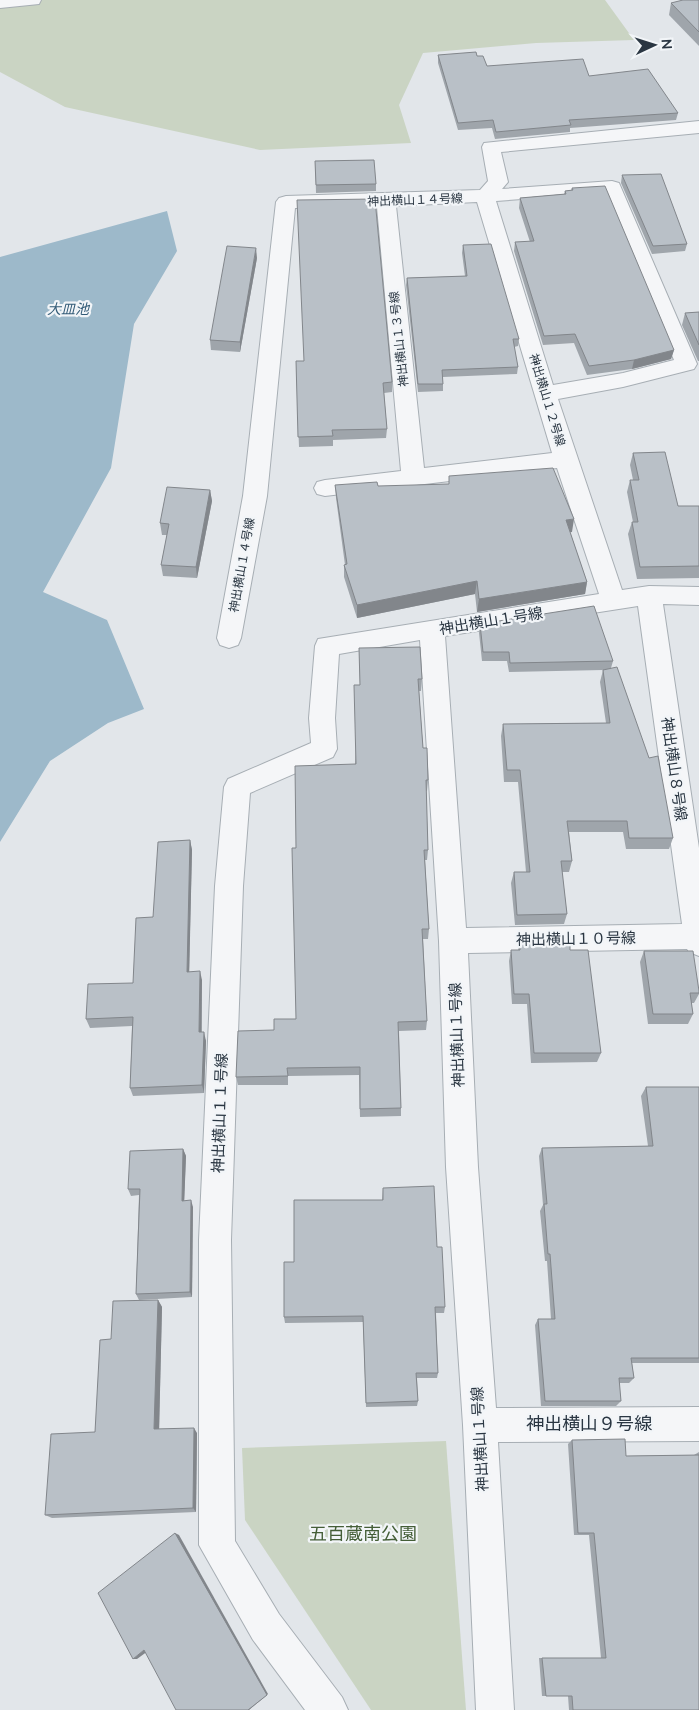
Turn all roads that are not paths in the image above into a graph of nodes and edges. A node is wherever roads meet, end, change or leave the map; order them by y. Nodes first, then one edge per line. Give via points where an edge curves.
1 (33, 0) edge
2 (0, 3) edge
3 (699, 127) edge
4 (486, 197) junction
5 (386, 202) junction
6 (692, 364) edge
7 (545, 394) junction
8 (565, 459) junction
9 (413, 476) junction
10 (325, 488) dead end
11 (649, 595) junction
12 (699, 596) edge
13 (614, 602) junction
14 (432, 629) junction
15 (229, 638) dead end
16 (699, 938) edge
17 (453, 941) junction
18 (699, 1424) edge
19 (480, 1425) junction
20 (329, 1710) edge
21 (495, 1710) edge

1 - 2 street
3 - 4 street via 490,146 498,182
4 - 5 street, 神出横山１４号線
4 - 6 street, 神出横山１４号線 via 612,187
4 - 7 street, 神出横山１２号線
5 - 9 street, 神出横山１３号線
5 - 15 street, 神出横山１４号線 via 286,202 255,496
6 - 7 street, 神出横山１４号線
7 - 8 street, 神出横山１２号線
8 - 9 street
8 - 13 street, 神出横山１２号線
9 - 10 street
11 - 12 street, 神出横山１号線
11 - 13 street, 神出横山１号線
11 - 16 street, 神出横山８号線
13 - 14 street, 神出横山１号線
14 - 17 street, 神出横山１号線
14 - 20 street, 神出横山１１号線 via 327,646 322,718 324,749 237,787 228,896 215,1240 217,1545 266,1627
16 - 17 street, 神出横山１０号線
17 - 19 street, 神出横山１号線 via 462,1167
18 - 19 street, 神出横山９号線
19 - 21 street, 神出横山１号線

